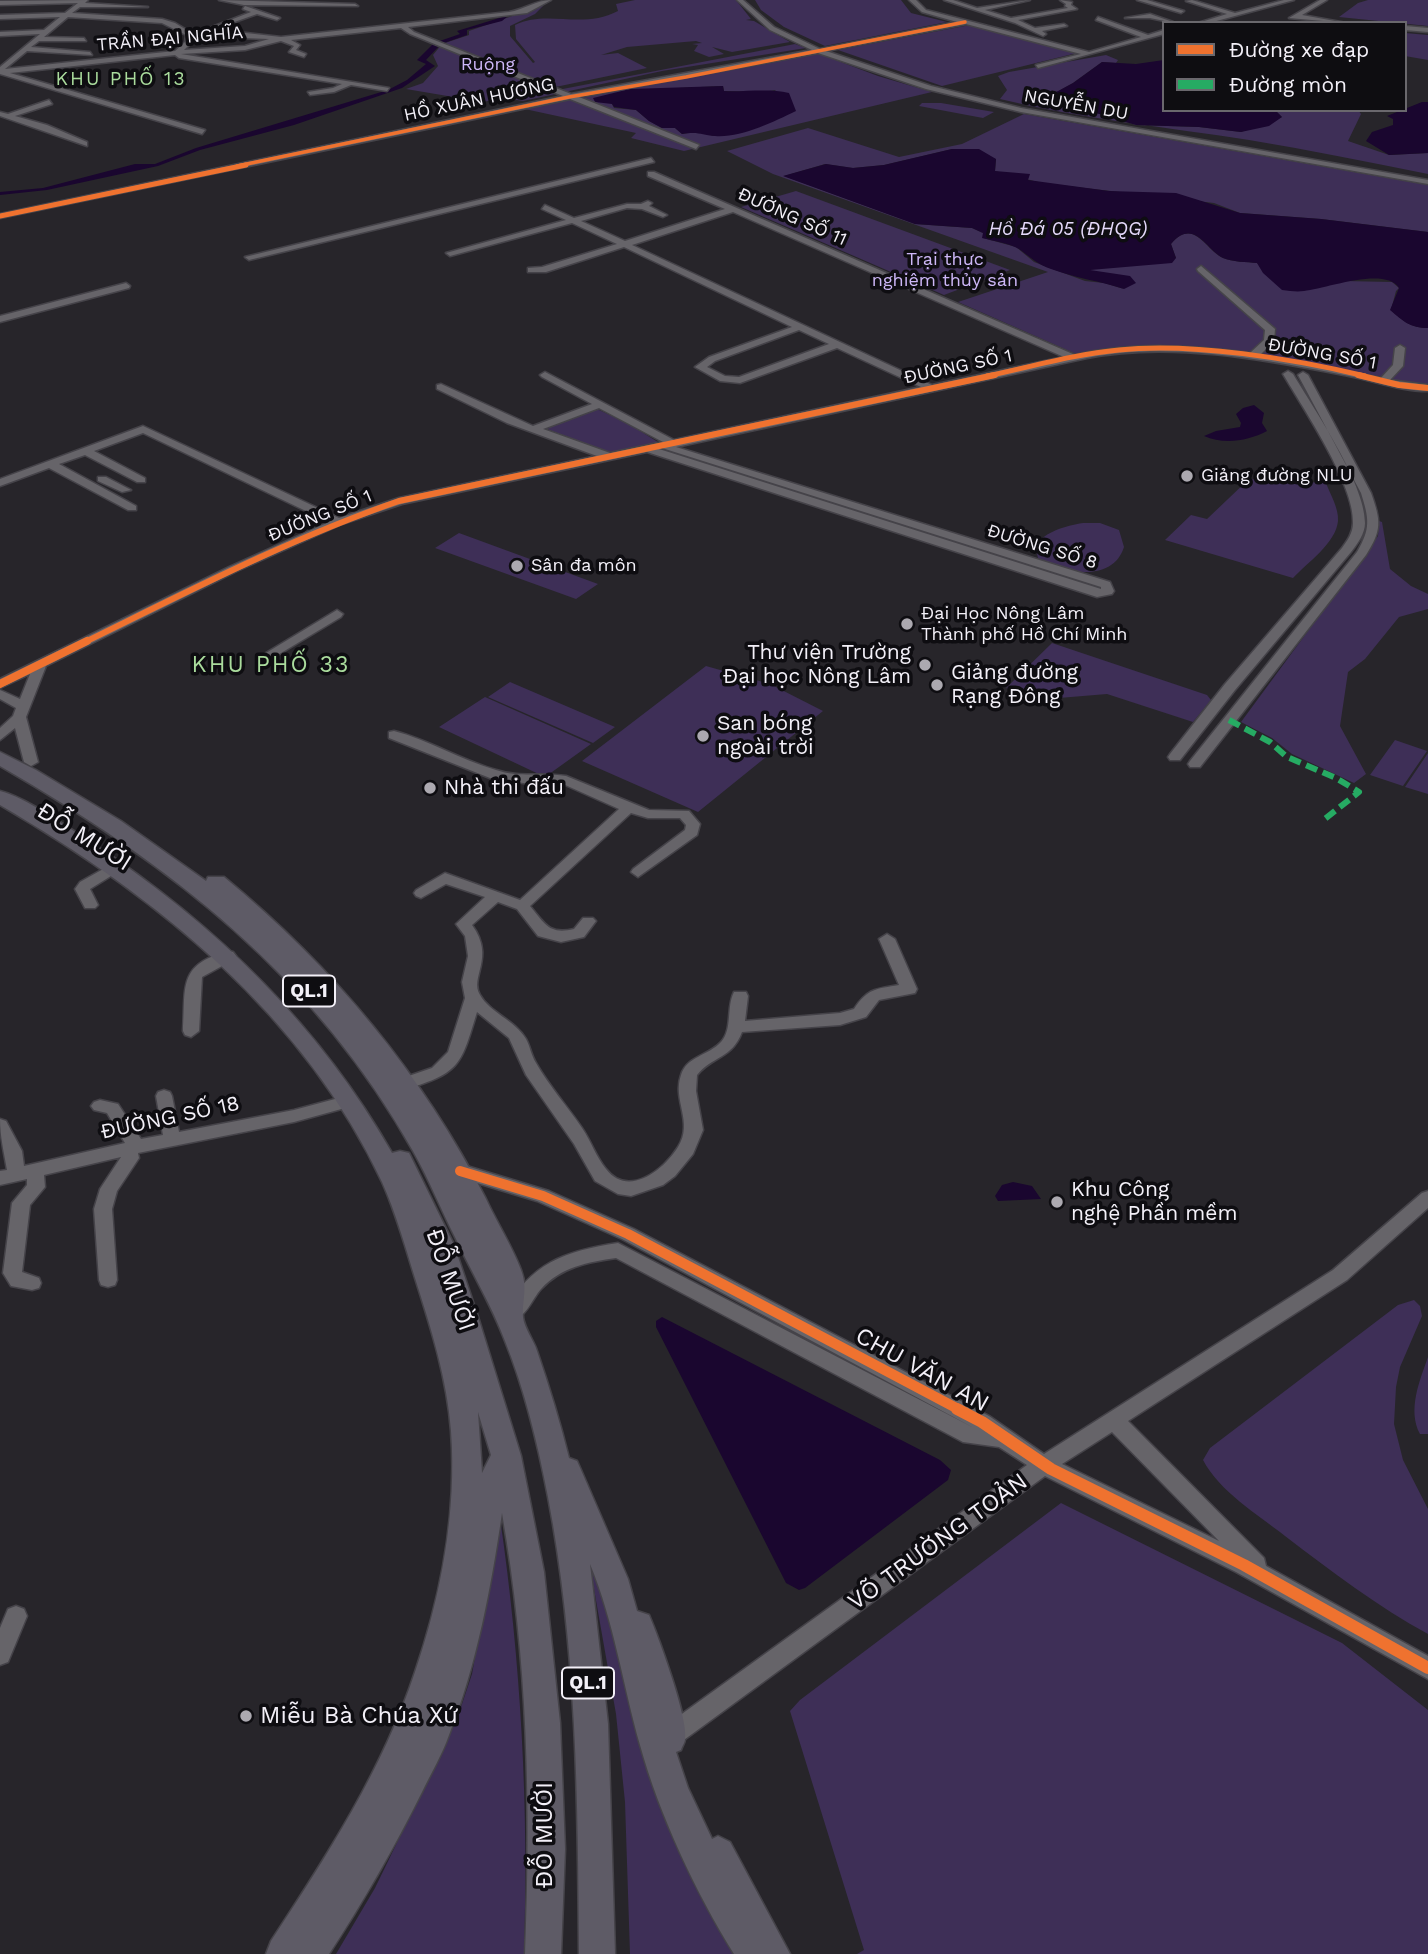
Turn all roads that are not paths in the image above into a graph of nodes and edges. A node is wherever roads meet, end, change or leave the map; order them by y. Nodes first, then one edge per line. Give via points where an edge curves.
1 (222, 0) edge
2 (548, 0) edge
3 (740, 0) edge
4 (750, 0) edge
5 (912, 0) edge
6 (947, 0) edge
7 (1027, 0) edge
8 (1063, 0) edge
9 (1140, 0) edge
10 (1165, 0) edge
11 (1291, 0) edge
12 (1324, 0) edge
13 (1189, 1) edge
14 (83, 2) edge
15 (0, 3) edge
16 (244, 3) junction
17 (1150, 3) junction
18 (47, 4) edge
19 (1236, 4) dead end
20 (355, 6) dead end
21 (145, 7) dead end
22 (974, 10) junction
23 (1254, 10) junction
24 (1181, 11) dead end
25 (1201, 12) dead end
26 (254, 13) junction
27 (67, 15) junction
28 (1235, 15) junction
29 (942, 16) junction
30 (0, 17) edge
31 (104, 17) junction
32 (277, 18) dead end
33 (1128, 18) dead end
34 (1223, 18) junction
35 (1292, 18) junction
36 (1098, 19) dead end
37 (234, 20) junction
38 (1010, 20) junction
39 (479, 21) dead end
40 (963, 21) junction
41 (1165, 21) edge
42 (1210, 21) edge
43 (1308, 21) edge
44 (1323, 21) edge
45 (247, 22) dead end
46 (96, 23) dead end
47 (1064, 26) dead end
48 (412, 29) junction
49 (1407, 29) edge
50 (1035, 30) junction
51 (1428, 31) edge
52 (209, 32) junction
53 (1162, 32) edge
54 (46, 33) junction
55 (0, 34) edge
56 (189, 34) junction
57 (1146, 36) junction
58 (39, 38) junction
59 (331, 38) dead end
60 (281, 39) junction
61 (84, 40) dead end
62 (800, 41) junction
63 (440, 43) joint
64 (259, 45) junction
65 (1069, 47) junction
66 (26, 49) junction
67 (821, 49) junction
68 (291, 50) junction
69 (220, 51) dead end
70 (178, 54) junction
71 (1089, 54) junction
72 (94, 55) dead end
73 (304, 55) dead end
74 (84, 66) dead end
75 (1038, 66) dead end
76 (0, 72) edge
77 (350, 83) junction
78 (387, 89) dead end
79 (310, 93) dead end
80 (571, 95) junction
81 (505, 99) dead end
82 (49, 102) dead end
83 (525, 103) junction
84 (137, 106) dead end
85 (127, 109) junction
86 (4, 115) edge
87 (202, 132) dead end
88 (84, 144) dead end
89 (333, 146) junction
90 (699, 147) dead end
91 (652, 160) dead end
92 (651, 174) dead end
93 (1428, 180) edge
94 (545, 207) dead end
95 (735, 209) junction
96 (0, 214) edge
97 (663, 215) dead end
98 (573, 220) junction
99 (627, 244) junction
100 (450, 253) dead end
101 (249, 257) dead end
102 (531, 270) dead end
103 (1201, 270) dead end
104 (126, 286) dead end
105 (0, 319) edge
106 (802, 326) junction
107 (838, 344) junction
108 (1400, 348) dead end
109 (1074, 358) junction
110 (1251, 358) junction
111 (1288, 373) dead end
112 (545, 375) dead end
113 (1303, 375) dead end
114 (1383, 381) junction
115 (442, 387) dead end
116 (1428, 388) edge
117 (932, 389) junction
118 (600, 404) junction
119 (534, 429) junction
120 (669, 445) junction
121 (650, 449) junction
122 (86, 451) junction
123 (610, 457) junction
124 (50, 464) junction
125 (103, 478) dead end
126 (141, 480) dead end
127 (754, 480) junction
128 (0, 483) edge
129 (126, 490) dead end
130 (132, 508) dead end
131 (862, 514) junction
132 (338, 522) junction
133 (337, 614) dead end
134 (272, 653) dead end
135 (40, 664) junction
136 (0, 684) edge
137 (1230, 687) junction
138 (1250, 693) junction
139 (0, 694) edge
140 (21, 711) junction
141 (394, 735) dead end
142 (0, 736) edge
143 (0, 746) edge
144 (1175, 757) dead end
145 (0, 758) edge
146 (31, 762) junction
147 (1195, 764) dead end
148 (0, 786) edge
149 (0, 797) edge
150 (628, 808) junction
151 (114, 868) junction
152 (638, 872) dead end
153 (421, 893) dead end
154 (496, 896) junction
155 (90, 905) dead end
156 (522, 906) junction
157 (588, 921) dead end
158 (887, 939) dead end
159 (228, 956) junction
160 (740, 996) dead end
161 (473, 998) junction
162 (735, 1027) junction
163 (191, 1031) dead end
164 (406, 1083) junction
165 (164, 1096) dead end
166 (356, 1099) junction
167 (100, 1106) dead end
168 (0, 1125) edge
169 (172, 1139) junction
170 (132, 1148) junction
171 (35, 1170) junction
172 (460, 1171) junction
173 (8, 1176) edge
174 (1428, 1198) edge
175 (623, 1242) junction
176 (108, 1280) dead end
177 (32, 1283) dead end
178 (509, 1321) junction
179 (544, 1415) junction
180 (1113, 1419) junction
181 (506, 1456) junction
182 (1045, 1464) junction
183 (572, 1484) junction
184 (1265, 1574) junction
185 (16, 1616) dead end
186 (0, 1654) edge
187 (1428, 1668) edge
188 (663, 1742) junction
189 (285, 1954) edge
190 (308, 1954) edge
191 (543, 1954) edge
192 (597, 1954) edge
193 (612, 1954) edge
194 (755, 1954) edge
195 (772, 1954) edge

1 - 16 street
2 - 48 street, TRẦN ĐẠI NGHĨA via 527,12
3 - 62 street, NGUYỄN DU via 755,19
4 - 62 street, NGUYỄN DU via 766,18
5 - 29 street via 924,11
6 - 22 street
7 - 22 street
8 - 38 street via 1074,9
9 - 17 street
10 - 17 street
11 - 23 street
12 - 35 street
13 - 28 street
14 - 18 street
14 - 21 street
14 - 27 street
15 - 18 street
16 - 20 street
16 - 26 street
17 - 24 street
19 - 23 street
22 - 29 street
22 - 38 street
23 - 28 street
25 - 34 street
26 - 32 street
26 - 37 street
27 - 30 street
27 - 31 street
27 - 54 street
28 - 34 street
29 - 40 street
31 - 46 street
31 - 56 street via 163,21
33 - 41 street via 1150,16
34 - 42 street
35 - 43 street
35 - 44 street
36 - 57 street
37 - 45 street
37 - 52 street
38 - 50 street
39 - 48 street
40 - 65 street
40 - 67 street, HỒ XUÂN HƯƠNG
47 - 50 street
48 - 59 street
48 - 60 street, TRẦN ĐẠI NGHĨA
48 - 63 street
49 - 51 street
50 - 65 street
52 - 56 street
52 - 60 street
53 - 57 street
54 - 55 street
54 - 58 street
56 - 70 street
57 - 71 street
58 - 61 street
58 - 66 street
60 - 64 street, TRẦN ĐẠI NGHĨA
60 - 68 street via 297,45
62 - 67 street, NGUYỄN DU
63 - 80 street
64 - 68 street
64 - 70 street, TRẦN ĐẠI NGHĨA
65 - 71 street
66 - 72 street
66 - 76 street
67 - 80 street, HỒ XUÂN HƯƠNG
67 - 93 street, NGUYỄN DU via 873,72 940,91
68 - 73 street
69 - 70 street
70 - 74 street
70 - 76 street, TRẦN ĐẠI NGHĨA
70 - 77 street
71 - 75 street
76 - 85 street
77 - 78 street
77 - 79 street
80 - 83 street, HỒ XUÂN HƯƠNG
80 - 89 street, HỒ XUÂN HƯƠNG
80 - 90 street
81 - 83 street
82 - 86 street
83 - 89 street, HỒ XUÂN HƯƠNG
84 - 85 street
85 - 87 street
86 - 88 street
89 - 96 street, HỒ XUÂN HƯƠNG
91 - 101 street
92 - 95 street, ĐƯỜNG SỐ 11
94 - 98 street
95 - 99 street
95 - 109 street, ĐƯỜNG SỐ 11
97 - 98 street via 645,205
98 - 99 street
98 - 100 street
99 - 102 street
99 - 106 street
103 - 110 street via 1270,329 1269,341
104 - 105 street
106 - 107 street
106 - 107 street via 700,367 723,379 740,380
107 - 117 street
108 - 114 street via 1398,366
109 - 110 street, ĐƯỜNG SỐ 1 via 1127,349 1168,349
109 - 117 street, ĐƯỜNG SỐ 1
110 - 114 street, ĐƯỜNG SỐ 1
111 - 137 street via 1352,493 1358,532 1348,550
112 - 118 street, ĐƯỜNG SỐ 8
113 - 138 street via 1366,493 1373,534
114 - 116 street, ĐƯỜNG SỐ 1
115 - 119 street
117 - 120 street, ĐƯỜNG SỐ 1
118 - 119 street
118 - 120 street, ĐƯỜNG SỐ 8
119 - 123 street
120 - 121 street, ĐƯỜNG SỐ 1
120 - 127 street, ĐƯỜNG SỐ 8
121 - 123 street, ĐƯỜNG SỐ 1
121 - 127 street, ĐƯỜNG SỐ 8
122 - 124 street
122 - 126 street
122 - 132 street via 143,429
123 - 132 street, ĐƯỜNG SỐ 1 via 399,501
124 - 128 street
124 - 130 street
125 - 129 street
127 - 131 street, ĐƯỜNG SỐ 8
131 - 131 street, ĐƯỜNG SỐ 8 via 1097,593 1108,591 1106,584
132 - 135 street, ĐƯỜNG SỐ 1
133 - 134 street
135 - 136 street, ĐƯỜNG SỐ 1
135 - 140 street
137 - 138 street
137 - 144 street
138 - 147 street
139 - 140 street
140 - 142 street
140 - 146 street
141 - 150 street via 495,775 566,780
143 - 146 highway, ĐỖ MƯỜI / QL.1
145 - 178 highway, ĐỖ MƯỜI / QL.1 via 185,876 222,905 315,998 390,1094 422,1145
146 - 164 highway, ĐỖ MƯỜI / QL.1 via 140,827 245,905 331,990
148 - 166 highway, ĐỖ MƯỜI / QL.1 via 194,909 273,982 332,1053
149 - 151 highway, ĐỖ MƯỜI / QL.1
150 - 152 street via 648,814 684,814 693,824 692,832
150 - 156 street
151 - 155 street via 85,884 82,890
151 - 159 highway, ĐỖ MƯỜI / QL.1 via 188,920
153 - 154 street via 445,878
154 - 156 street
154 - 161 street via 464,924 478,949 470,980
156 - 157 street via 543,932 561,937 579,933
158 - 162 street via 909,989 875,995 860,1013 840,1019
159 - 163 street via 194,976
159 - 166 highway, ĐỖ MƯỜI / QL.1
160 - 162 street
161 - 162 street via 519,1042 526,1061 604,1180 620,1188 638,1188 668,1174 682,1157 694,1131 687,1085 690,1072 726,1047
161 - 164 street via 456,1054 438,1072
164 - 172 highway, ĐỖ MƯỜI / QL.1
165 - 169 street
166 - 169 street, ĐƯỜNG SỐ 18
166 - 181 highway, ĐỖ MƯỜI / QL.1 via 400,1160 441,1245
166 - 189 highway, ĐỖ MƯỜI / QL.1 via 394,1180 436,1298 457,1372 466,1433 465,1480 447,1614 410,1735 374,1809
167 - 170 street via 112,1108 131,1135
168 - 173 street via 13,1151
169 - 170 street, ĐƯỜNG SỐ 18
170 - 171 street, ĐƯỜNG SỐ 18
170 - 176 street via 103,1209
171 - 173 street, ĐƯỜNG SỐ 18
171 - 177 street via 36,1186 21,1203 12,1273 18,1282
172 - 175 street, CHU VĂN AN via 543,1196
172 - 178 highway, ĐỖ MƯỜI / QL.1 via 512,1281
174 - 180 street, VÕ TRƯỜNG TOẢN via 1340,1275
175 - 178 street via 551,1268 535,1280
175 - 182 street, CHU VĂN AN via 970,1436 1000,1438
178 - 179 highway, ĐỖ MƯỜI / QL.1
179 - 183 highway, QL.1
179 - 192 highway, ĐỖ MƯỜI / QL.1 via 572,1556 589,1695 596,1790
180 - 182 street, VÕ TRƯỜNG TOẢN
180 - 184 street, CHU VĂN AN
181 - 190 highway via 490,1486 454,1673 433,1734 393,1815
181 - 191 highway, ĐỖ MƯỜI / QL.1 via 528,1572 542,1723 547,1849
182 - 184 street, CHU VĂN AN
182 - 188 street, VÕ TRƯỜNG TOẢN
183 - 188 highway, QL.1 via 612,1579
183 - 193 highway, QL.1 via 601,1699 612,1826
184 - 187 street, CHU VĂN AN
185 - 186 street
188 - 194 highway, QL.1 via 673,1794 726,1908
188 - 195 highway, QL.1

